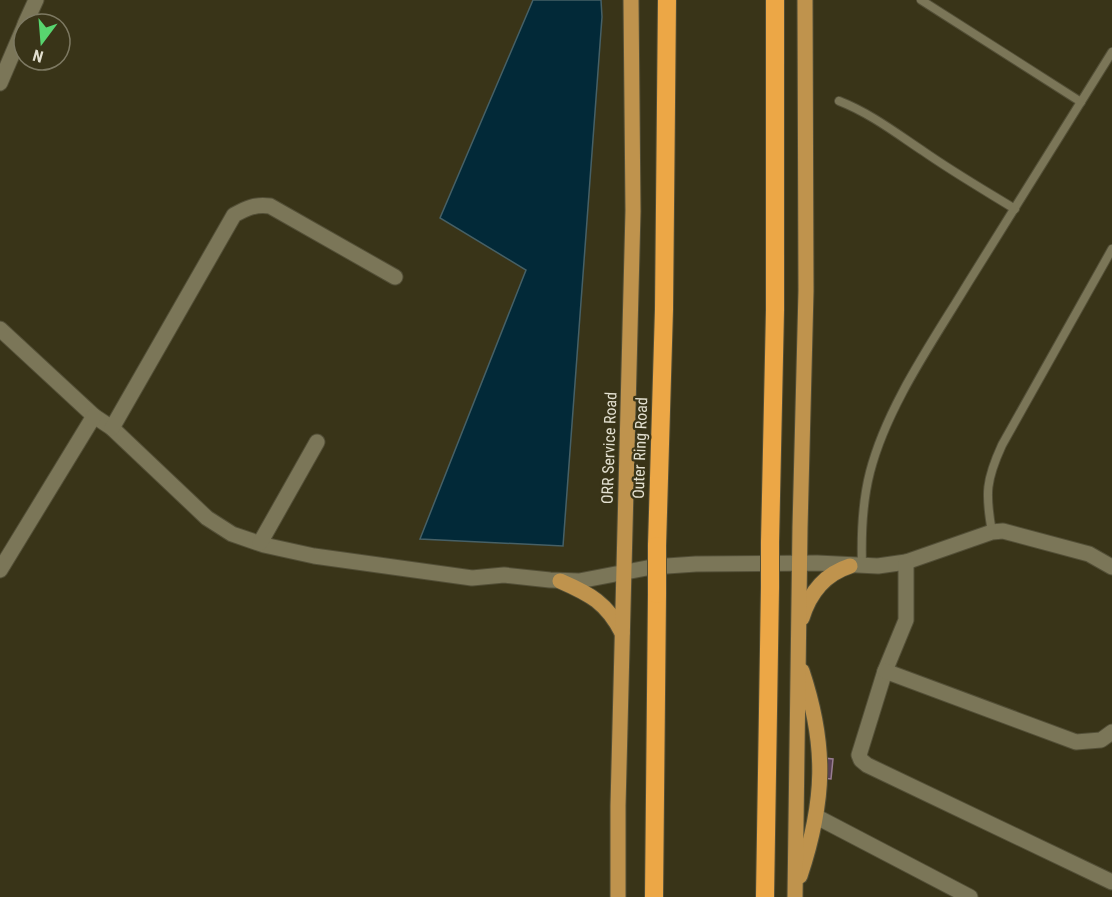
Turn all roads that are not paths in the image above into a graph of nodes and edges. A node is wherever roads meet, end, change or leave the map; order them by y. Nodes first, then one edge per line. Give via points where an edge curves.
1 (631, 0) edge
2 (667, 0) edge
3 (775, 0) edge
4 (805, 0) edge
5 (921, 0) edge
6 (1112, 52) edge
7 (12, 56) edge
8 (0, 83) edge
9 (839, 101) dead end
10 (1081, 102) junction
11 (1015, 209) junction
12 (1112, 249) edge
13 (395, 277) dead end
14 (0, 329) edge
15 (94, 416) junction
16 (112, 428) junction
17 (317, 442) dead end
18 (992, 532) junction
19 (260, 543) junction
20 (906, 562) junction
21 (799, 563) junction
22 (856, 566) junction
23 (1112, 567) edge
24 (0, 570) edge
25 (624, 573) junction
26 (560, 581) junction
27 (799, 628) junction
28 (622, 633) junction
29 (798, 659) junction
30 (885, 671) junction
31 (1111, 734) edge
32 (817, 817) junction
33 (1112, 882) edge
34 (795, 893) edge
35 (618, 897) edge
36 (654, 897) edge
37 (765, 897) edge
38 (970, 897) edge

1 - 25 main road, ORR Service Road via 633,211
2 - 36 highway, Outer Ring Road, bridge
3 - 37 highway, bridge via 775,310
4 - 21 main road via 806,291
5 - 10 lane
6 - 10 lane
7 - 8 street
9 - 11 lane via 856,107
10 - 11 lane
11 - 22 lane via 940,330 881,438 863,504
12 - 18 lane via 991,468 986,492
13 - 16 street via 270,206 247,207 234,215
14 - 15 street
15 - 16 street
15 - 24 street
16 - 19 street via 207,518 232,534
17 - 19 street
18 - 20 street
18 - 23 street via 1012,532 1089,554
19 - 26 street via 314,556 472,578 504,575
20 - 22 street
20 - 30 street via 906,620
21 - 22 street
21 - 25 street via 672,565
21 - 27 main road
22 - 27 main road via 837,570 817,586
25 - 26 street
25 - 28 main road, ORR Service Road
26 - 28 main road via 603,605
27 - 29 main road
28 - 35 main road, ORR Service Road
29 - 32 main road via 812,702 820,752
29 - 34 main road
30 - 31 street via 1076,742 1101,740
30 - 33 street via 859,755 861,760
32 - 34 main road
32 - 38 street

